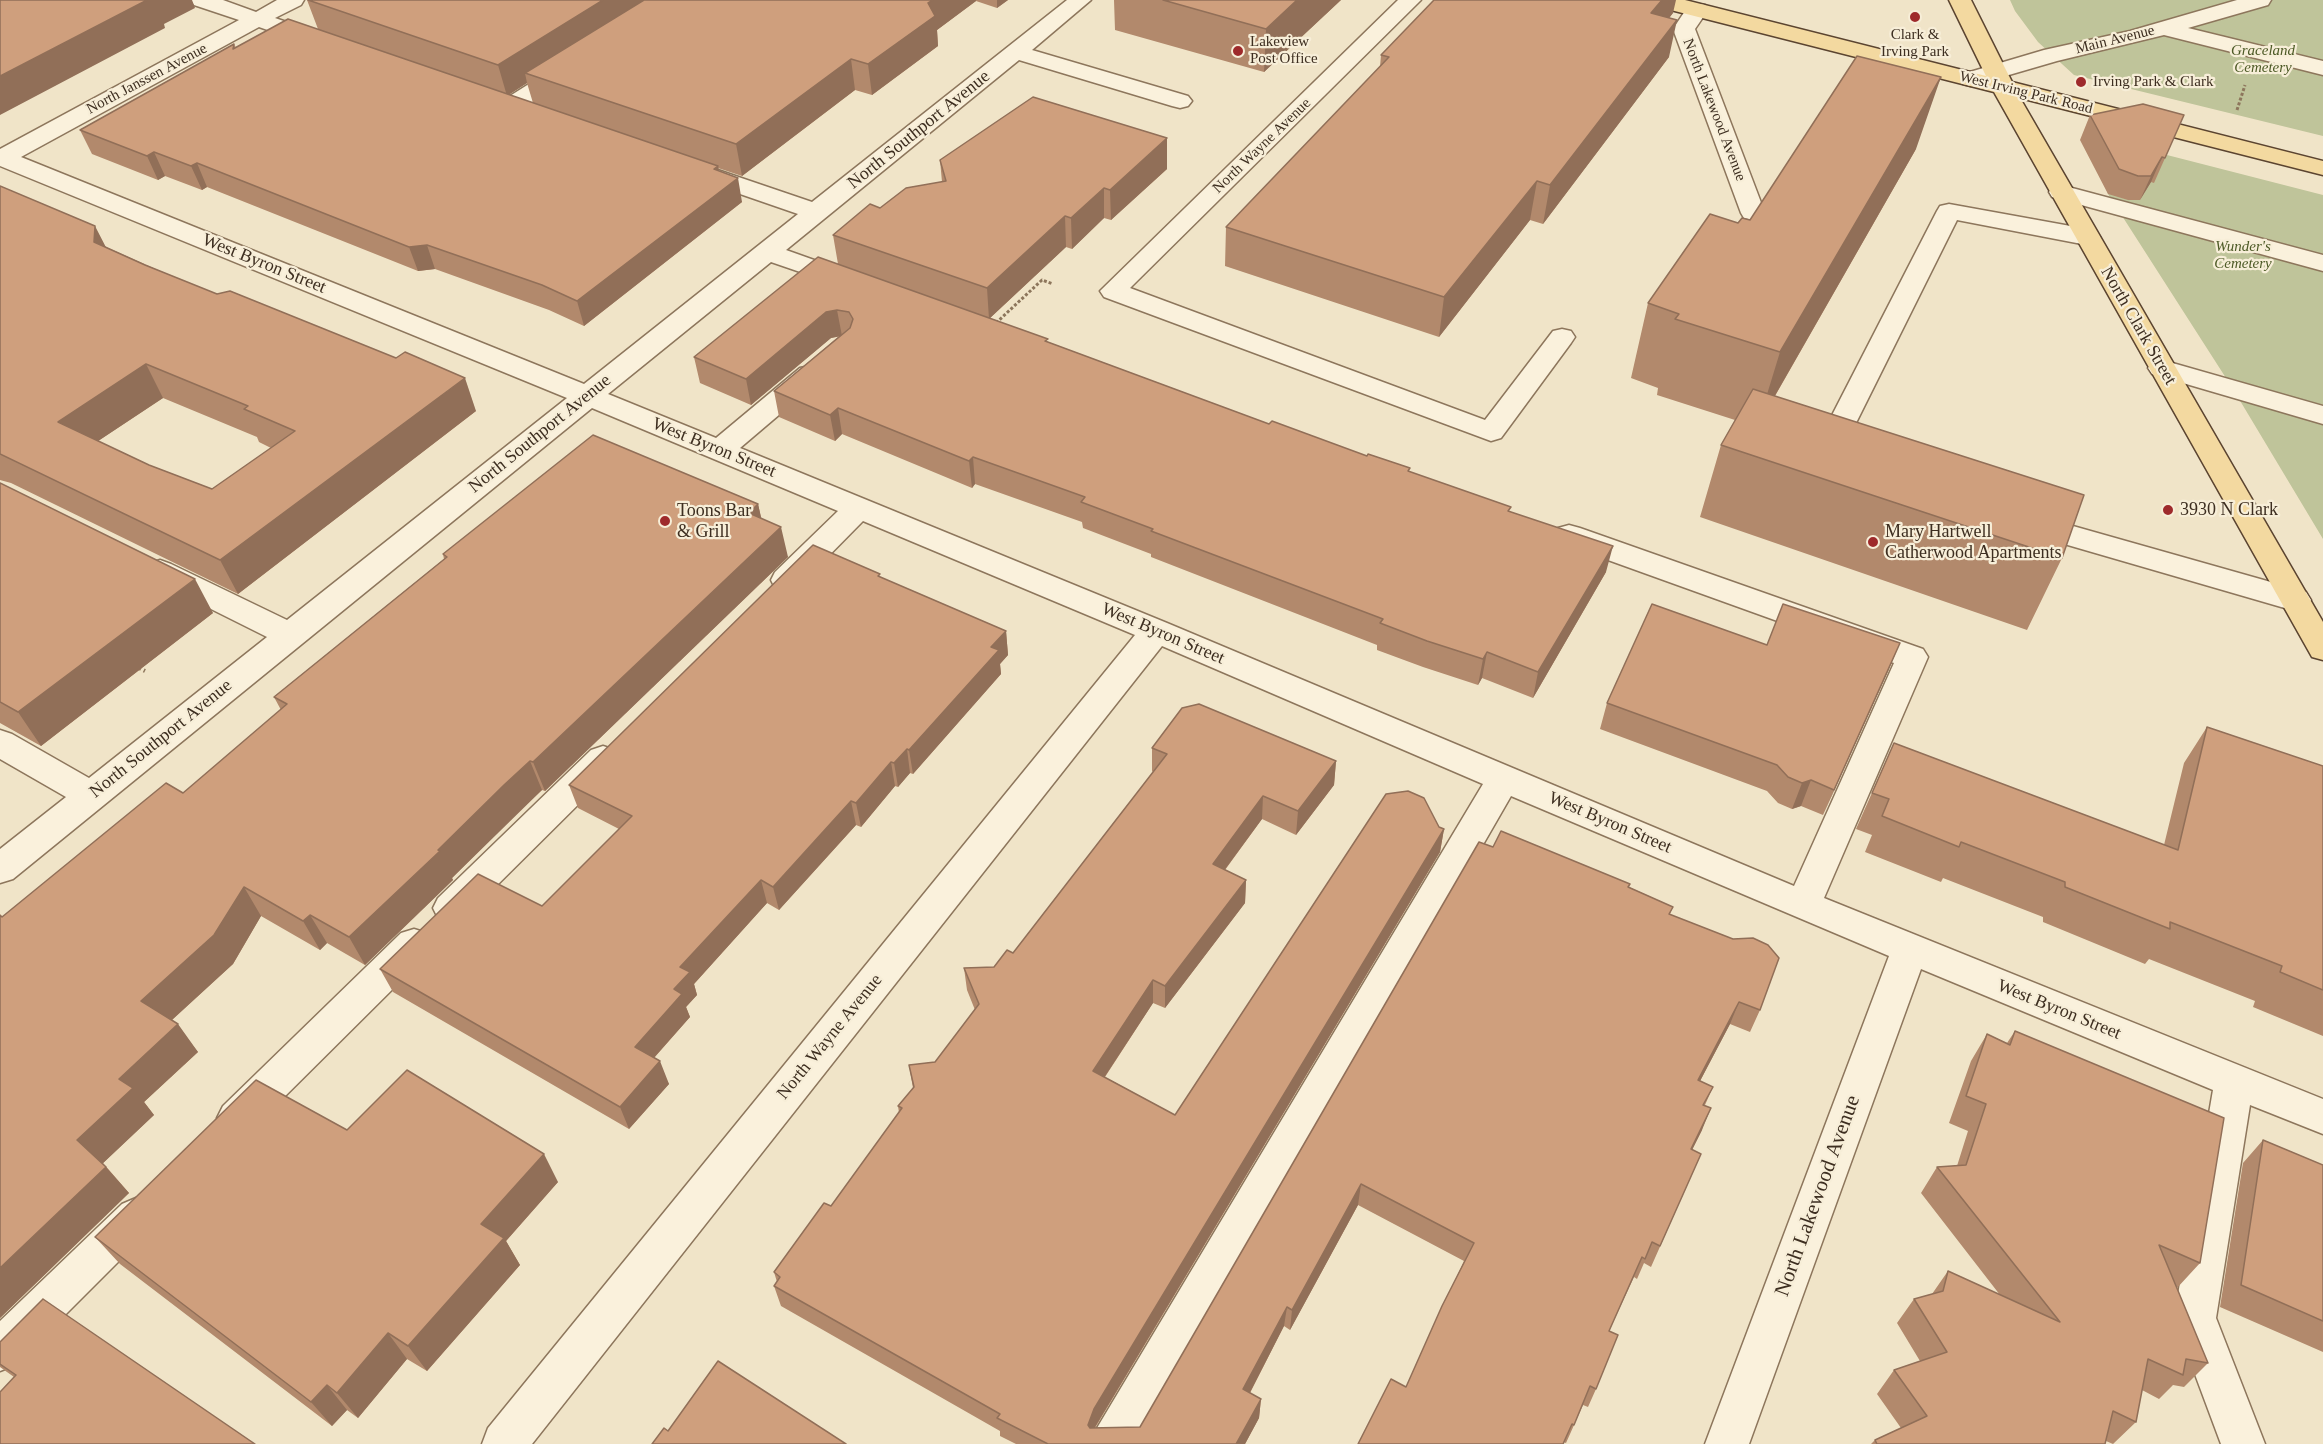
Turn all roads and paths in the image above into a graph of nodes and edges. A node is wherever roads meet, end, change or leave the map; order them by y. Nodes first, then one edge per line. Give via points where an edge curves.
1 (202, 0) edge
2 (293, 0) edge
3 (1079, 0) edge
4 (1410, 0) edge
5 (1659, 0) edge
6 (1960, 0) edge
7 (2260, 0) edge
8 (1696, 10) junction
9 (258, 19) junction
10 (2162, 28) junction
11 (344, 49) edge
12 (1016, 52) junction
13 (589, 56) edge
14 (2323, 68) edge
15 (1998, 79) junction
16 (488, 99) edge
17 (1180, 101) dead end
18 (510, 106) junction
19 (532, 114) edge
20 (1, 158) edge
21 (675, 164) edge
22 (2323, 168) edge
23 (2061, 192) junction
24 (816, 212) junction
25 (1753, 213) edge
26 (2087, 237) junction
27 (767, 252) junction
28 (2323, 263) edge
29 (1053, 284) dead end
30 (877, 290) edge
31 (989, 330) edge
32 (1562, 337) dead end
33 (833, 354) edge
34 (2162, 368) junction
35 (588, 396) junction
36 (2323, 415) edge
37 (720, 450) junction
38 (1874, 477) edge
39 (859, 508) junction
40 (2000, 514) edge
41 (1540, 525) edge
42 (136, 559) edge
43 (2295, 600) junction
44 (761, 604) edge
45 (1156, 631) junction
46 (290, 635) junction
47 (2323, 649) edge
48 (134, 666) dead end
49 (145, 671) dead end
50 (624, 738) edge
51 (0, 743) edge
52 (1504, 778) junction
53 (91, 795) junction
54 (0, 869) edge
55 (1803, 905) junction
56 (1910, 948) junction
57 (2234, 1082) junction
58 (2323, 1117) edge
59 (214, 1140) edge
60 (162, 1191) edge
61 (0, 1350) edge
62 (504, 1444) edge
63 (1113, 1444) edge
64 (1727, 1444) edge
65 (2243, 1444) edge

1 - 9 street
2 - 9 street, North Janssen Avenue
3 - 12 street, North Southport Avenue
4 - 32 street, North Wayne Avenue via 1113,291 1491,432
5 - 8 main road, West Irving Park Road
6 - 15 main road, North Clark Street
7 - 10 street, Main Avenue
8 - 15 main road, West Irving Park Road via 1971,79
8 - 25 street, North Lakewood Avenue via 1684,29
9 - 11 street
9 - 20 street, North Janssen Avenue
10 - 14 street
10 - 15 street, Main Avenue
12 - 17 street
12 - 24 street, North Southport Avenue
13 - 18 street
15 - 22 main road, West Irving Park Road
15 - 23 main road, North Clark Street
16 - 18 street
18 - 19 street
20 - 35 street, West Byron Street
21 - 24 street
23 - 26 main road, North Clark Street
23 - 28 street
24 - 27 street, North Southport Avenue
26 - 34 main road, North Clark Street
26 - 38 street via 1949,211 1841,425 1845,451
27 - 30 street
27 - 35 street, North Southport Avenue
29 - 31 path via 1042,280
33 - 37 street
34 - 36 street
34 - 43 main road, North Clark Street
35 - 37 street, West Byron Street
35 - 46 street, North Southport Avenue
37 - 39 street, West Byron Street
39 - 44 street
39 - 45 street, West Byron Street
40 - 43 street
41 - 55 street via 1912,657
42 - 46 street
43 - 47 main road, North Clark Street
45 - 52 street, West Byron Street
45 - 62 street, North Wayne Avenue
46 - 53 street, North Southport Avenue
48 - 49 path
50 - 59 street
51 - 53 street
52 - 55 street, West Byron Street
52 - 63 street
53 - 54 street, North Southport Avenue
55 - 56 street, West Byron Street
56 - 57 street, West Byron Street
56 - 64 street, North Lakewood Avenue
57 - 58 street, West Byron Street
57 - 65 street via 2195,1318
60 - 61 street

